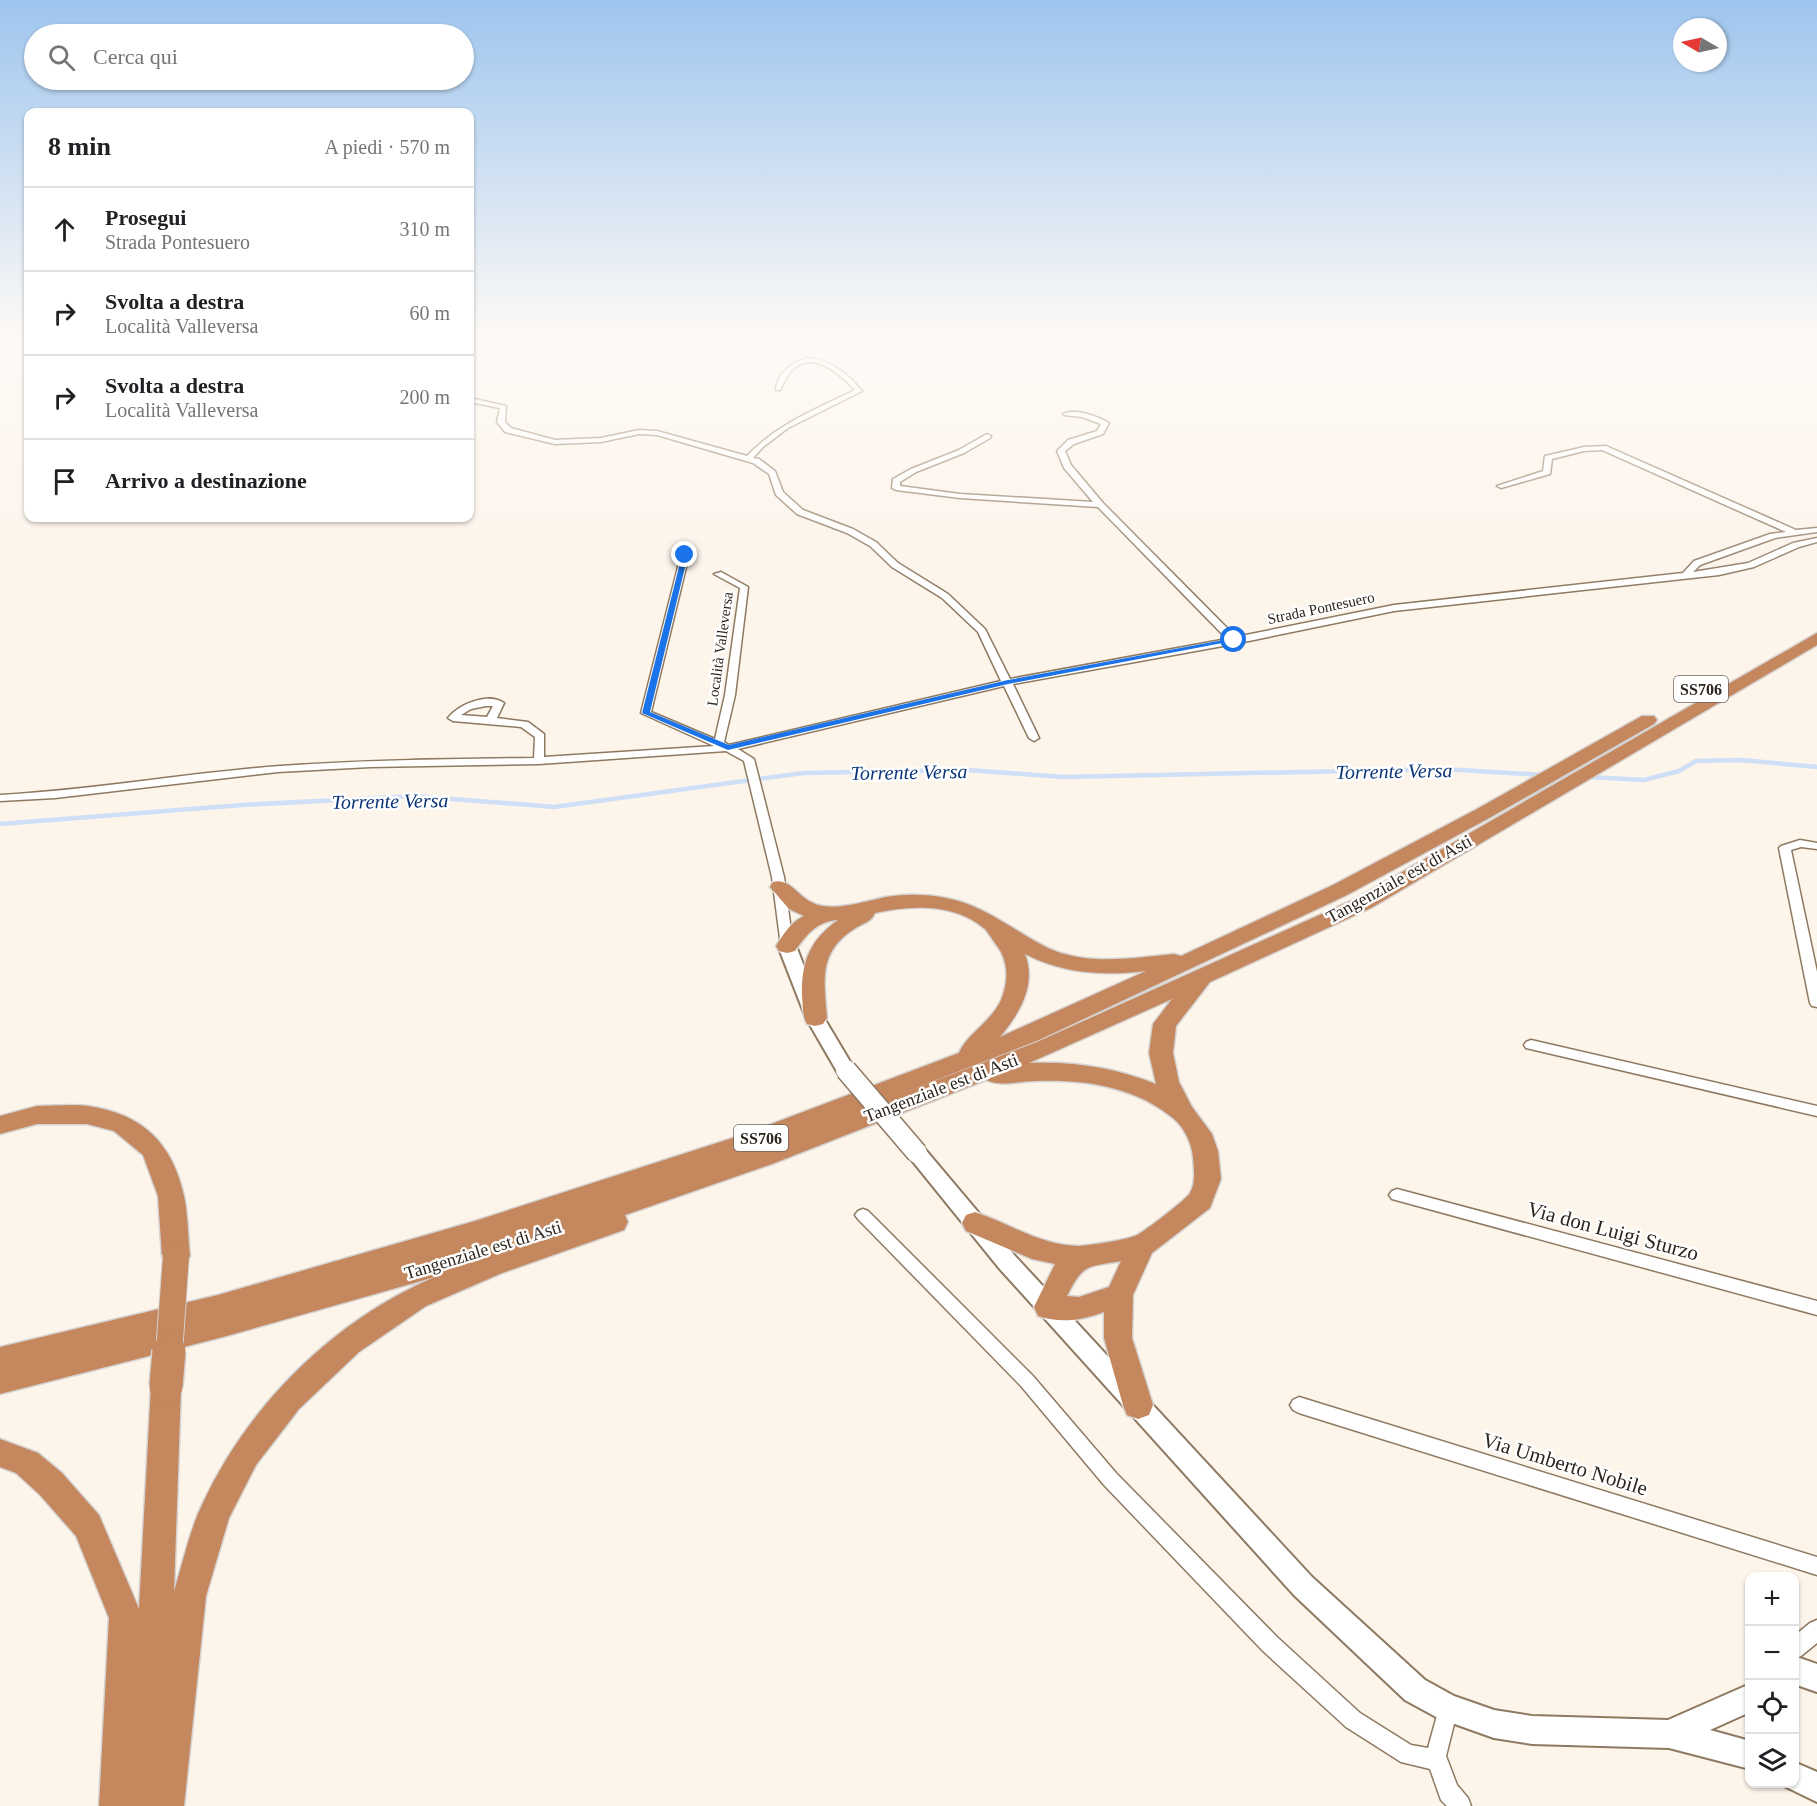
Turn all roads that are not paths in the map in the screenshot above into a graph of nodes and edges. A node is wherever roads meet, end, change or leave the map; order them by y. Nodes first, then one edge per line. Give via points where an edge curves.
1 (503, 424) edge
2 (790, 424) edge
3 (1104, 424) edge
4 (987, 436) dead end
5 (748, 459) junction
6 (1501, 486) dead end
7 (1100, 506) junction
8 (1817, 530) edge
9 (1793, 532) junction
10 (1817, 540) edge
11 (685, 555) dead end
12 (718, 574) dead end
13 (1684, 577) junction
14 (1817, 622) edge
15 (1817, 638) edge
16 (1234, 640) junction
17 (1008, 682) junction
18 (491, 720) dead end
19 (1034, 738) dead end
20 (723, 746) junction
21 (539, 761) junction
22 (0, 798) edge
23 (1817, 846) edge
24 (780, 887) junction
25 (881, 906) junction
26 (825, 914) junction
27 (994, 927) junction
28 (821, 944) junction
29 (787, 946) junction
30 (1198, 967) junction
31 (1814, 969) edge
32 (1817, 1003) edge
33 (815, 1018) junction
34 (1531, 1045) dead end
35 (961, 1071) junction
36 (1817, 1111) edge
37 (1182, 1113) junction
38 (0, 1125) edge
39 (763, 1157) junction
40 (1397, 1195) dead end
41 (863, 1215) dead end
42 (975, 1223) junction
43 (1142, 1246) junction
44 (1078, 1257) junction
45 (1119, 1295) junction
46 (219, 1307) junction
47 (1048, 1307) junction
48 (1817, 1308) edge
49 (0, 1348) edge
50 (0, 1360) edge
51 (0, 1381) edge
52 (1137, 1405) junction
53 (1299, 1405) dead end
54 (0, 1453) edge
55 (1817, 1566) edge
56 (1817, 1630) edge
57 (1799, 1645) edge
58 (1799, 1672) edge
59 (1817, 1678) edge
60 (1745, 1700) edge
61 (1448, 1708) junction
62 (1669, 1734) junction
63 (1745, 1754) edge
64 (1436, 1756) junction
65 (118, 1806) edge
66 (144, 1806) edge
67 (165, 1806) edge
68 (1460, 1806) edge

1 - 5 street via 508,430 555,442 657,433
2 - 5 street via 760,445
3 - 7 street via 1100,432 1071,442 1061,451 1067,466
4 - 7 street via 946,459 908,472 896,482 896,488
5 - 17 street via 772,474 779,493 800,512 873,544 895,566 945,596 982,631
6 - 9 street via 1547,472 1548,458 1603,448
7 - 16 street
8 - 9 street
9 - 13 street via 1697,563
10 - 13 street, Strada Pontesuero via 1751,565
11 - 20 street via 646,713
12 - 20 street, Località Valleversa via 744,587
13 - 16 street, Strada Pontesuero via 1434,602
14 - 30 highway, Tangenziale est di Asti / SS706 via 1484,813
15 - 30 highway, Tangenziale est di Asti / SS706 via 1364,903
16 - 17 street, Strada Pontesuero
17 - 19 street
17 - 20 street, Strada Pontesuero
18 - 21 street via 524,724 540,736
20 - 21 street, Strada Pontesuero
20 - 24 street via 749,759
21 - 22 street, Strada Pontesuero via 278,769
23 - 31 street via 1800,843 1785,848
24 - 26 highway via 799,906
24 - 29 street
25 - 26 highway
25 - 27 highway via 912,901 948,905 968,911
25 - 28 highway via 844,924
26 - 29 highway via 801,926
27 - 30 highway via 1051,958 1082,966
27 - 35 highway via 1016,958 1018,983 1012,1003
28 - 29 highway
28 - 33 highway via 812,972
29 - 33 street
30 - 35 highway, Tangenziale est di Asti / SS706 via 1031,1034
30 - 37 highway via 1165,1024 1161,1053 1167,1082
31 - 32 street
33 - 42 street, bridge via 846,1070
34 - 36 street
35 - 37 highway via 1056,1070 1102,1075 1148,1091
35 - 39 highway, Tangenziale est di Asti / SS706
35 - 46 highway, Tangenziale est di Asti / SS706 via 476,1232
37 - 43 highway via 1199,1134 1205,1150 1206,1192 1201,1201
38 - 66 highway, bridge via 37,1115 87,1115 122,1124 154,1150 171,1196 176,1256
39 - 51 highway, Tangenziale est di Asti / SS706 via 477,1254 223,1325
39 - 67 highway via 675,1202 492,1265 416,1298 349,1343 288,1399 245,1455 214,1514 189,1596
40 - 48 street, Via don Luigi Sturzo
41 - 64 street via 1027,1381 1110,1479 1270,1644 1353,1720 1408,1755 1433,1759
42 - 44 highway via 1042,1251
42 - 47 street
43 - 44 highway
43 - 45 highway
44 - 47 highway via 1065,1271
45 - 47 highway via 1079,1310
45 - 52 highway via 1118,1338
46 - 49 highway via 132,1314
46 - 50 highway, Tangenziale est di Asti / SS706
47 - 52 street
52 - 61 street via 1303,1586 1415,1690
53 - 55 street, Via Umberto Nobile
54 - 65 highway via 27,1463 88,1526 126,1618
56 - 57 street
58 - 59 street
60 - 62 street
61 - 62 street via 1494,1724 1532,1730
61 - 64 street
62 - 63 street
64 - 68 street via 1449,1792

